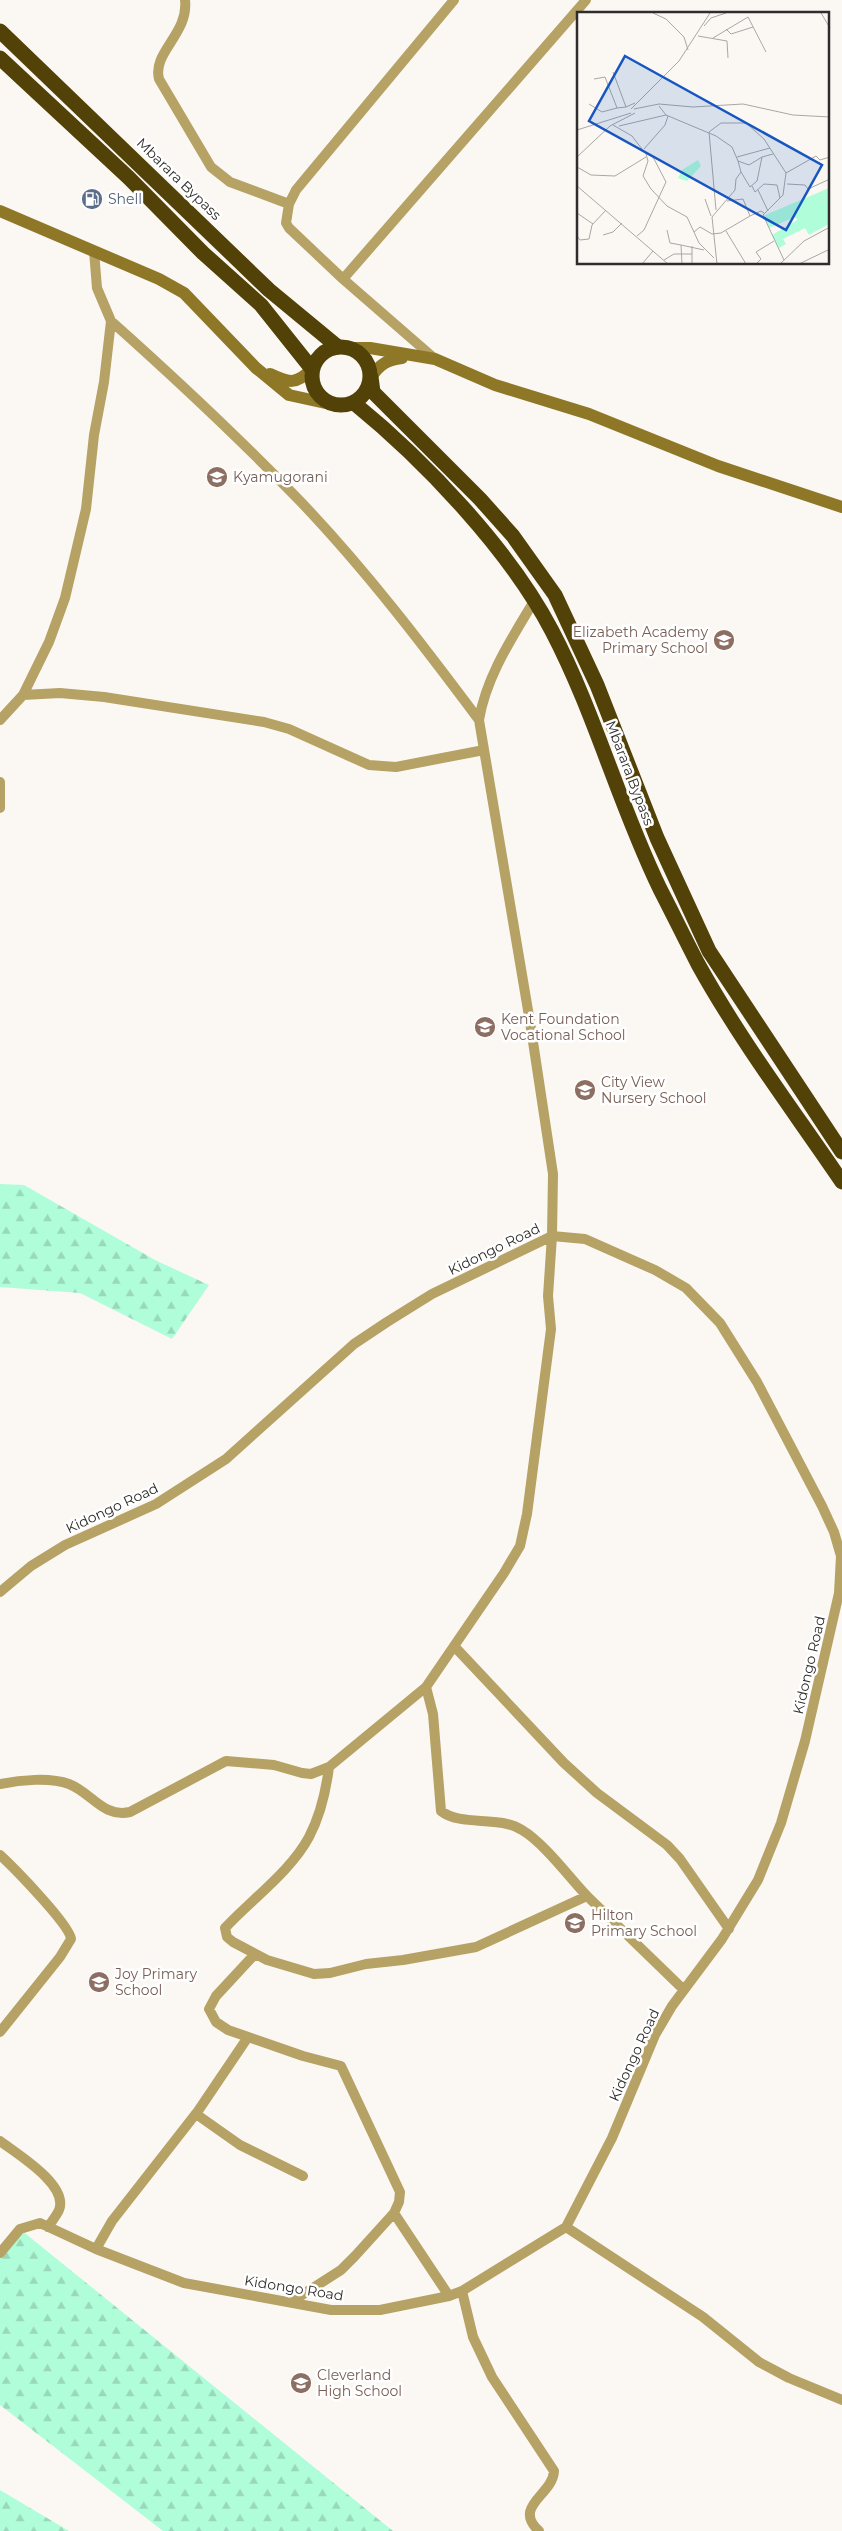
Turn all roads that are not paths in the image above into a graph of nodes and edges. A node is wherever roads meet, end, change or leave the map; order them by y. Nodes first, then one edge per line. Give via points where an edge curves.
1 (185, 0) edge
2 (454, 0) edge
3 (586, 0) edge
4 (0, 31) edge
5 (0, 58) edge
6 (289, 204) junction
7 (0, 211) edge
8 (94, 250) junction
9 (342, 279) junction
10 (111, 321) junction
11 (344, 347) junction
12 (415, 357) junction
13 (435, 359) junction
14 (256, 368) junction
15 (312, 370) junction
16 (370, 377) junction
17 (330, 404) junction
18 (354, 404) junction
19 (842, 507) edge
20 (534, 601) junction
21 (23, 695) junction
22 (0, 720) edge
23 (479, 720) junction
24 (484, 750) junction
25 (0, 782) edge
26 (0, 808) edge
27 (842, 1152) edge
28 (842, 1182) edge
29 (552, 1236) junction
30 (0, 1592) edge
31 (454, 1646) junction
32 (426, 1686) junction
33 (329, 1767) junction
34 (0, 1784) edge
35 (0, 1854) edge
36 (588, 1896) junction
37 (728, 1929) junction
38 (255, 1954) junction
39 (684, 1990) junction
40 (0, 2032) edge
41 (248, 2037) junction
42 (196, 2114) junction
43 (0, 2141) edge
44 (304, 2176) dead end
45 (394, 2213) junction
46 (48, 2227) junction
47 (566, 2227) junction
48 (96, 2249) junction
49 (0, 2254) edge
50 (462, 2291) junction
51 (449, 2296) junction
52 (291, 2302) junction
53 (842, 2400) edge
54 (539, 2531) edge

1 - 6 street via 185,17 162,58 157,71 159,79 211,167 220,176
2 - 6 street via 296,190
3 - 9 street
4 - 11 highway, Mbarara Bypass via 269,290
5 - 15 highway via 260,305
6 - 9 street via 286,223 289,228
7 - 8 main road
8 - 10 street via 97,288
8 - 14 main road via 184,294
9 - 13 street
10 - 21 street via 86,509 65,598 49,642
10 - 23 street via 206,407 301,502 372,583
11 - 12 main road via 370,348
11 - 15 highway via 319,356
11 - 16 highway via 362,356 370,369
12 - 13 main road
12 - 16 main road via 389,359
13 - 19 main road via 495,385 590,414 718,466
14 - 15 main road via 287,382 303,379
14 - 17 main road via 288,395
15 - 17 highway via 315,390
16 - 18 highway via 368,388
16 - 27 highway, Mbarara Bypass via 373,392 480,499 555,595 597,685 657,838 709,950
17 - 18 highway
18 - 20 highway, Mbarara Bypass via 438,482 499,552
20 - 23 street via 494,672
20 - 28 highway, Mbarara Bypass via 552,630 659,886 699,965
21 - 22 street
21 - 24 street via 60,693 104,697 264,722 381,767
23 - 24 street
24 - 29 street via 553,1174
25 - 26 street
29 - 30 street, Kidongo Road via 432,1294 387,1322 354,1344 226,1459 156,1504 65,1545 31,1566
29 - 31 street via 548,1296 551,1329 520,1546
29 - 37 street, Kidongo Road via 585,1239 622,1254 686,1288 704,1304 720,1323 757,1382 822,1506 841,1556 839,1593 805,1741 781,1823 758,1880
31 - 32 street
31 - 37 street via 564,1763 597,1793 667,1845
32 - 33 street
32 - 36 street via 433,1714 441,1811 452,1818 501,1822 522,1830
33 - 34 street via 311,1774 274,1765 226,1760 121,1814 103,1808 69,1784 49,1781
33 - 38 street via 326,1786 308,1838 286,1867 225,1928 227,1937
35 - 40 street via 65,1927 71,1939
36 - 38 street via 476,1947 452,1953 366,1964 330,1974 314,1974
36 - 39 street
37 - 39 street, Kidongo Road
38 - 41 street via 216,1996 209,2009 216,2022
39 - 47 street, Kidongo Road via 655,2035 612,2138
41 - 42 street
41 - 45 street via 341,2066 400,2192
42 - 44 street via 240,2145
42 - 48 street via 112,2221
43 - 46 street via 50,2180 59,2194 60,2209
45 - 51 street
45 - 52 street via 341,2270
46 - 48 street, Kidongo Road
46 - 49 street, Kidongo Road via 40,2223 24,2227
47 - 50 street, Kidongo Road
47 - 53 street via 703,2317 759,2362
48 - 52 street, Kidongo Road via 184,2283
50 - 51 street, Kidongo Road
50 - 54 street via 473,2337 492,2377 554,2471 554,2478 529,2516
51 - 52 street, Kidongo Road via 380,2310 331,2310

